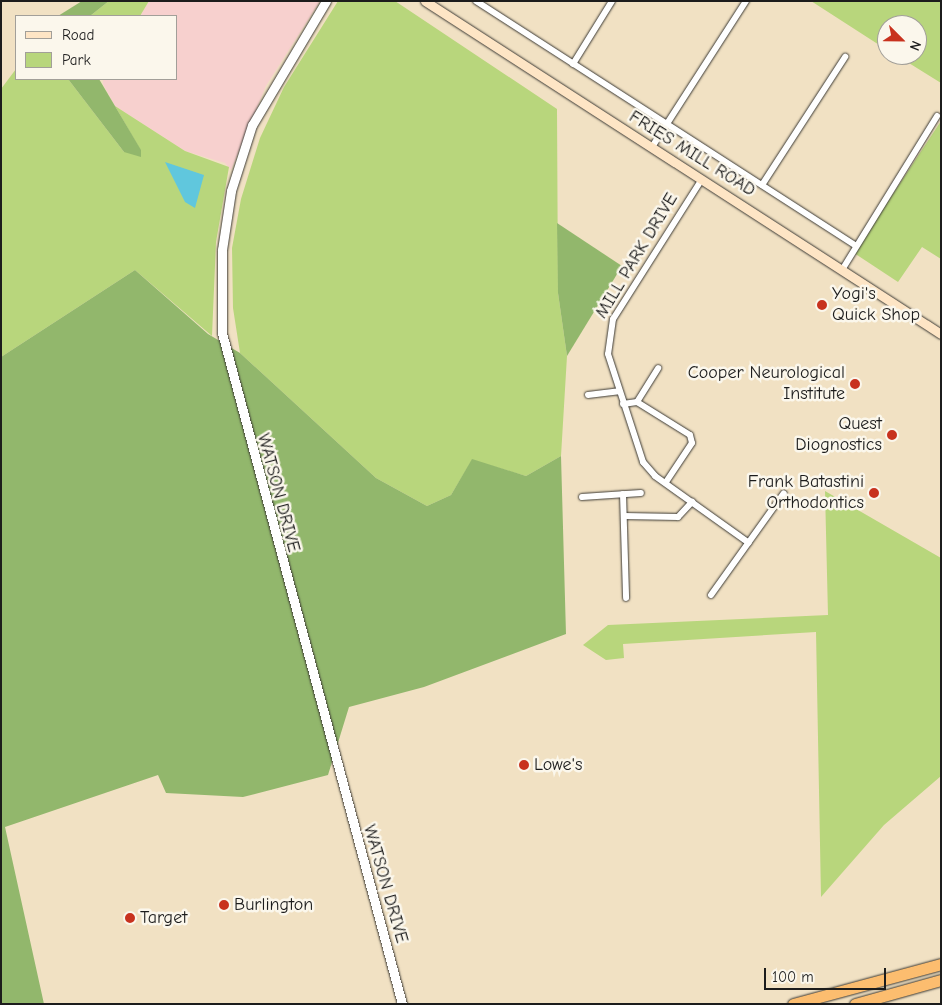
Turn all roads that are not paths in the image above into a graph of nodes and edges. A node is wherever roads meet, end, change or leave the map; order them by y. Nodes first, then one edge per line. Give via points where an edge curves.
1 (326, 1) edge
2 (425, 1) edge
3 (612, 1) edge
4 (746, 1) edge
5 (478, 2) edge
6 (845, 57) dead end
7 (572, 64) junction
8 (937, 116) dead end
9 (667, 124) junction
10 (652, 147) junction
11 (702, 178) junction
12 (762, 185) junction
13 (855, 245) junction
14 (842, 270) junction
15 (941, 334) edge
16 (658, 368) dead end
17 (619, 391) junction
18 (588, 395) dead end
19 (637, 402) junction
20 (623, 404) junction
21 (666, 482) junction
22 (641, 493) dead end
23 (784, 493) dead end
24 (623, 494) junction
25 (582, 497) dead end
26 (692, 502) junction
27 (624, 516) junction
28 (749, 543) junction
29 (711, 595) dead end
30 (626, 598) dead end
31 (941, 964) edge
32 (941, 980) edge
33 (814, 1001) edge
34 (402, 1004) edge
35 (794, 1004) edge
36 (855, 1004) edge

1 - 34 street, WATSON DRIVE via 252,125 231,191 222,250 222,333
2 - 10 main road, FRIES MILL ROAD
3 - 7 street
4 - 9 street
5 - 7 street
6 - 12 street
7 - 9 street
8 - 13 street
9 - 10 street
9 - 12 street
10 - 11 main road, FRIES MILL ROAD
11 - 14 main road, FRIES MILL ROAD
11 - 17 street, MILL PARK DRIVE via 613,319 608,354
12 - 13 street
13 - 14 street
14 - 15 main road, FRIES MILL ROAD
16 - 19 street
17 - 18 street
17 - 20 street, MILL PARK DRIVE
19 - 20 street
19 - 21 street via 690,435 692,443
20 - 21 street, MILL PARK DRIVE via 639,455
21 - 26 street, MILL PARK DRIVE
22 - 24 street
23 - 28 street
24 - 25 street
24 - 27 street
26 - 27 street via 678,517
26 - 28 street, MILL PARK DRIVE
27 - 30 street
28 - 29 street
31 - 33 highway
32 - 36 highway
33 - 35 highway

